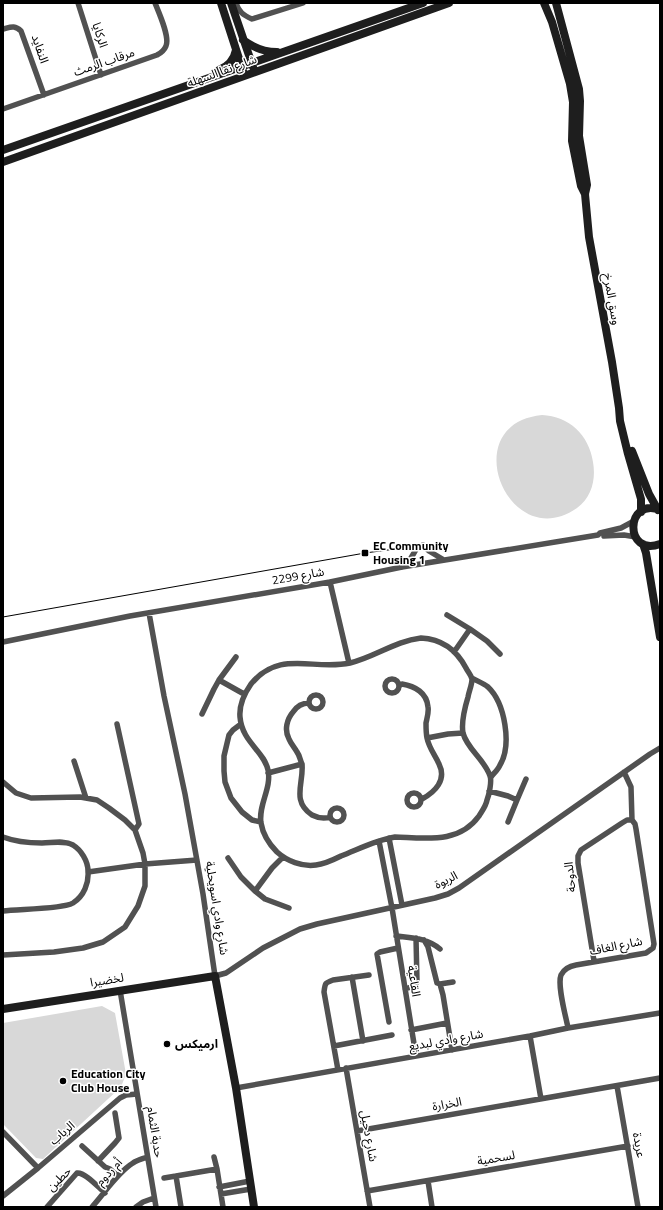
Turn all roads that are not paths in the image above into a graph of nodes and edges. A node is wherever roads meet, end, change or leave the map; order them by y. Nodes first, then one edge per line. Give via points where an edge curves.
1 (78, 3) edge
2 (155, 3) edge
3 (221, 3) edge
4 (231, 3) edge
5 (236, 3) edge
6 (301, 3) edge
7 (423, 3) edge
8 (449, 3) edge
9 (544, 3) edge
10 (556, 3) edge
11 (3, 29) edge
12 (244, 40) junction
13 (236, 49) junction
14 (285, 50) junction
15 (252, 63) junction
16 (242, 66) junction
17 (255, 72) junction
18 (101, 75) junction
19 (245, 75) junction
20 (199, 81) junction
21 (44, 95) junction
22 (3, 109) edge
23 (3, 150) edge
24 (3, 162) edge
25 (585, 194) junction
26 (619, 408) junction
27 (659, 510) edge
28 (641, 512) junction
29 (634, 522) junction
30 (598, 535) junction
31 (636, 537) junction
32 (643, 544) junction
33 (660, 544) edge
34 (444, 560) junction
35 (402, 567) junction
36 (330, 582) junction
37 (149, 613) junction
38 (447, 615) dead end
39 (470, 629) junction
40 (660, 637) edge
41 (3, 642) edge
42 (454, 652) junction
43 (500, 654) dead end
44 (236, 657) dead end
45 (349, 663) junction
46 (472, 678) junction
47 (220, 680) junction
48 (399, 686) dead end
49 (244, 694) junction
50 (309, 703) dead end
51 (202, 714) dead end
52 (117, 724) dead end
53 (241, 724) junction
54 (463, 733) junction
55 (427, 738) junction
56 (660, 748) edge
57 (74, 760) dead end
58 (302, 764) junction
59 (268, 772) junction
60 (624, 772) junction
61 (491, 778) junction
62 (526, 779) dead end
63 (3, 782) edge
64 (489, 791) junction
65 (86, 798) junction
66 (422, 799) dead end
67 (517, 800) junction
68 (330, 817) dead end
69 (261, 822) junction
70 (508, 822) dead end
71 (633, 822) junction
72 (135, 830) junction
73 (3, 837) edge
74 (389, 838) junction
75 (379, 841) junction
76 (283, 857) junction
77 (228, 858) dead end
78 (197, 860) junction
79 (145, 864) junction
80 (88, 872) junction
81 (398, 884) junction
82 (387, 885) junction
83 (255, 891) junction
84 (402, 905) junction
85 (289, 908) dead end
86 (392, 908) junction
87 (3, 911) edge
88 (396, 936) junction
89 (416, 938) junction
90 (424, 940) junction
91 (398, 948) junction
92 (440, 949) dead end
93 (3, 955) edge
94 (594, 961) junction
95 (369, 974) dead end
96 (215, 976) junction
97 (352, 977) junction
98 (454, 982) dead end
99 (440, 984) junction
100 (405, 989) junction
101 (120, 990) junction
102 (3, 1009) edge
103 (660, 1013) edge
104 (389, 1022) dead end
105 (447, 1023) junction
106 (568, 1028) junction
107 (411, 1030) junction
108 (392, 1035) dead end
109 (530, 1036) junction
110 (363, 1041) junction
111 (334, 1046) junction
112 (452, 1050) junction
113 (416, 1056) junction
114 (346, 1068) junction
115 (338, 1070) junction
116 (660, 1078) edge
117 (617, 1086) junction
118 (236, 1088) junction
119 (137, 1094) junction
120 (542, 1099) junction
121 (115, 1113) dead end
122 (357, 1131) junction
123 (3, 1132) edge
124 (82, 1146) dead end
125 (628, 1146) junction
126 (147, 1157) junction
127 (214, 1157) dead end
128 (98, 1161) junction
129 (38, 1168) junction
130 (216, 1169) junction
131 (176, 1176) junction
132 (117, 1177) junction
133 (164, 1178) dead end
134 (428, 1181) junction
135 (251, 1185) junction
136 (219, 1187) junction
137 (367, 1192) junction
138 (105, 1193) junction
139 (221, 1194) junction
140 (3, 1196) edge
141 (154, 1198) junction
142 (47, 1207) edge
143 (92, 1207) edge
144 (136, 1207) edge
145 (156, 1207) edge
146 (181, 1207) edge
147 (223, 1207) edge
148 (254, 1207) edge
149 (370, 1207) edge
150 (432, 1207) edge
151 (638, 1207) edge

1 - 18 street, الركايا
2 - 18 street, مرقاب الرمث via 167,37 163,51
3 - 13 street
4 - 12 street
5 - 6 street via 244,16 252,19
7 - 14 street, شارع نقا السهلة
8 - 17 street, شارع نقا السهلة
9 - 25 street, وسق المرخ via 570,84 573,102 572,141
10 - 25 street, وسق المرخ via 579,89 579,136 587,185
11 - 21 street, النفايد via 12,26 21,30
12 - 14 street via 264,51
12 - 15 street
13 - 16 street
13 - 20 street via 234,59 228,65 204,75
14 - 15 street, شارع نقا السهلة
15 - 16 street, شارع نقا السهلة
15 - 17 street
16 - 19 street
16 - 20 street, شارع نقا السهلة
17 - 19 street, شارع نقا السهلة
18 - 21 street, مرقاب الرمث
19 - 24 street, شارع نقا السهلة
20 - 23 street, شارع نقا السهلة
21 - 22 street, مرقاب الرمث
25 - 26 street, وسق المرخ via 589,237
26 - 27 street, وسق المرخ via 649,494
26 - 28 street, وسق المرخ via 620,421 641,499
27 - 28 street via 652,508
28 - 29 street
29 - 30 street, شارع 2299
29 - 31 street
30 - 31 street, شارع 2299
30 - 34 street, شارع 2299
31 - 32 street
32 - 33 street
32 - 40 street
34 - 35 street, شارع 2299
34 - 35 street via 420,545
35 - 36 street, شارع 2299
36 - 37 street, شارع 2299
36 - 45 street
37 - 41 street, شارع 2299
37 - 78 street, شارع وادي اسويحلية
38 - 39 street
39 - 42 street
39 - 43 street
42 - 45 street via 439,641 421,638 386,648
42 - 46 street
44 - 47 street
45 - 49 street via 280,665 266,670
46 - 54 street via 463,718
46 - 61 street via 493,693 503,714 506,737 504,757
47 - 49 street
47 - 51 street
48 - 55 street via 402,684 414,687 426,698
49 - 53 street
50 - 58 street via 297,707 287,725 287,735
52 - 72 street via 139,824
53 - 59 street
53 - 69 street via 229,735 224,756 225,782 231,798 242,812 248,818
54 - 55 street
54 - 61 street
55 - 66 street via 442,774 435,790
56 - 60 street, الربوة
57 - 65 street
58 - 59 street
58 - 68 street via 302,805 317,817
59 - 69 street
60 - 71 street via 631,787
60 - 84 street, الربوة via 459,888 435,898
61 - 64 street
62 - 67 street
63 - 65 street via 16,793 31,798
64 - 67 street
64 - 74 street via 483,811 464,831 441,838
65 - 72 street via 97,800
67 - 70 street
69 - 76 street via 269,843
71 - 94 street, الدوحة via 624,821 581,850 578,856
71 - 94 street, شارع الغاف via 638,836 653,948 646,953
72 - 79 street
73 - 80 street via 25,842 60,842 73,845 83,854
74 - 75 street
74 - 81 street
75 - 76 street via 316,865 303,865
75 - 82 street, القاعية
76 - 83 street
77 - 83 street via 240,877
78 - 79 street
78 - 96 street, شارع وادي اسويحلية
79 - 80 street
79 - 93 street via 145,886 138,906 125,927 103,942 54,952
80 - 87 street via 82,896 72,903
81 - 82 street via 391,882
81 - 84 street
82 - 86 street, القاعية
83 - 85 street
84 - 86 street, الربوة
86 - 88 street, القاعية
86 - 96 street, الربوة via 300,929 262,948 226,973
88 - 89 street
88 - 91 street, القاعية
89 - 90 street
89 - 100 street via 417,982
90 - 92 street
90 - 99 street via 437,982
91 - 100 street, القاعية
91 - 104 street via 377,954
94 - 106 street, شارع الغاف via 570,966 561,975 561,992
95 - 97 street
96 - 101 street, لخضيرا
96 - 118 street, شارع وادي اسويحلية
97 - 110 street
97 - 111 street via 325,984 324,992
98 - 99 street
99 - 105 street
100 - 107 street, القاعية
101 - 102 street, لخضيرا
101 - 119 street, حدبة الثمام
103 - 106 street, شارع وادي لبديع
105 - 107 street
105 - 112 street
106 - 109 street, شارع وادي لبديع
107 - 113 street, القاعية
108 - 110 street
109 - 112 street, شارع وادي لبديع
109 - 120 street
110 - 111 street
111 - 115 street
112 - 113 street, شارع وادي لبديع
113 - 114 street, شارع وادي لبديع
114 - 115 street, شارع وادي لبديع
114 - 122 street, شارع دحيل
115 - 118 street, شارع وادي لبديع
116 - 117 street, الخرارة
117 - 120 street, الخرارة
117 - 125 street, عريدة
118 - 135 street, شارع وادي اسويحلية
119 - 126 street, حدبة الثمام
119 - 129 street, الرباب via 120,1098
120 - 122 street, الخرارة
121 - 128 street via 118,1138
122 - 137 street, شارع دحيل
123 - 129 street
124 - 128 street
125 - 134 street, لسحمية
125 - 151 street, عريدة
126 - 132 street, أم ردوم via 132,1163
126 - 141 street, حدبة الثمام
127 - 130 street
128 - 132 street
129 - 140 street, الرباب
130 - 131 street
130 - 136 street
131 - 133 street
131 - 146 street
132 - 138 street, أم ردوم
134 - 137 street, لسحمية
134 - 150 street
135 - 136 street
135 - 139 street
135 - 148 street, شارع وادي اسويحلية
136 - 139 street
137 - 149 street, شارع دحيل
138 - 142 street, حطين via 84,1175 77,1173
138 - 143 street, أم ردوم
139 - 147 street
141 - 144 street
141 - 145 street, حدبة الثمام

